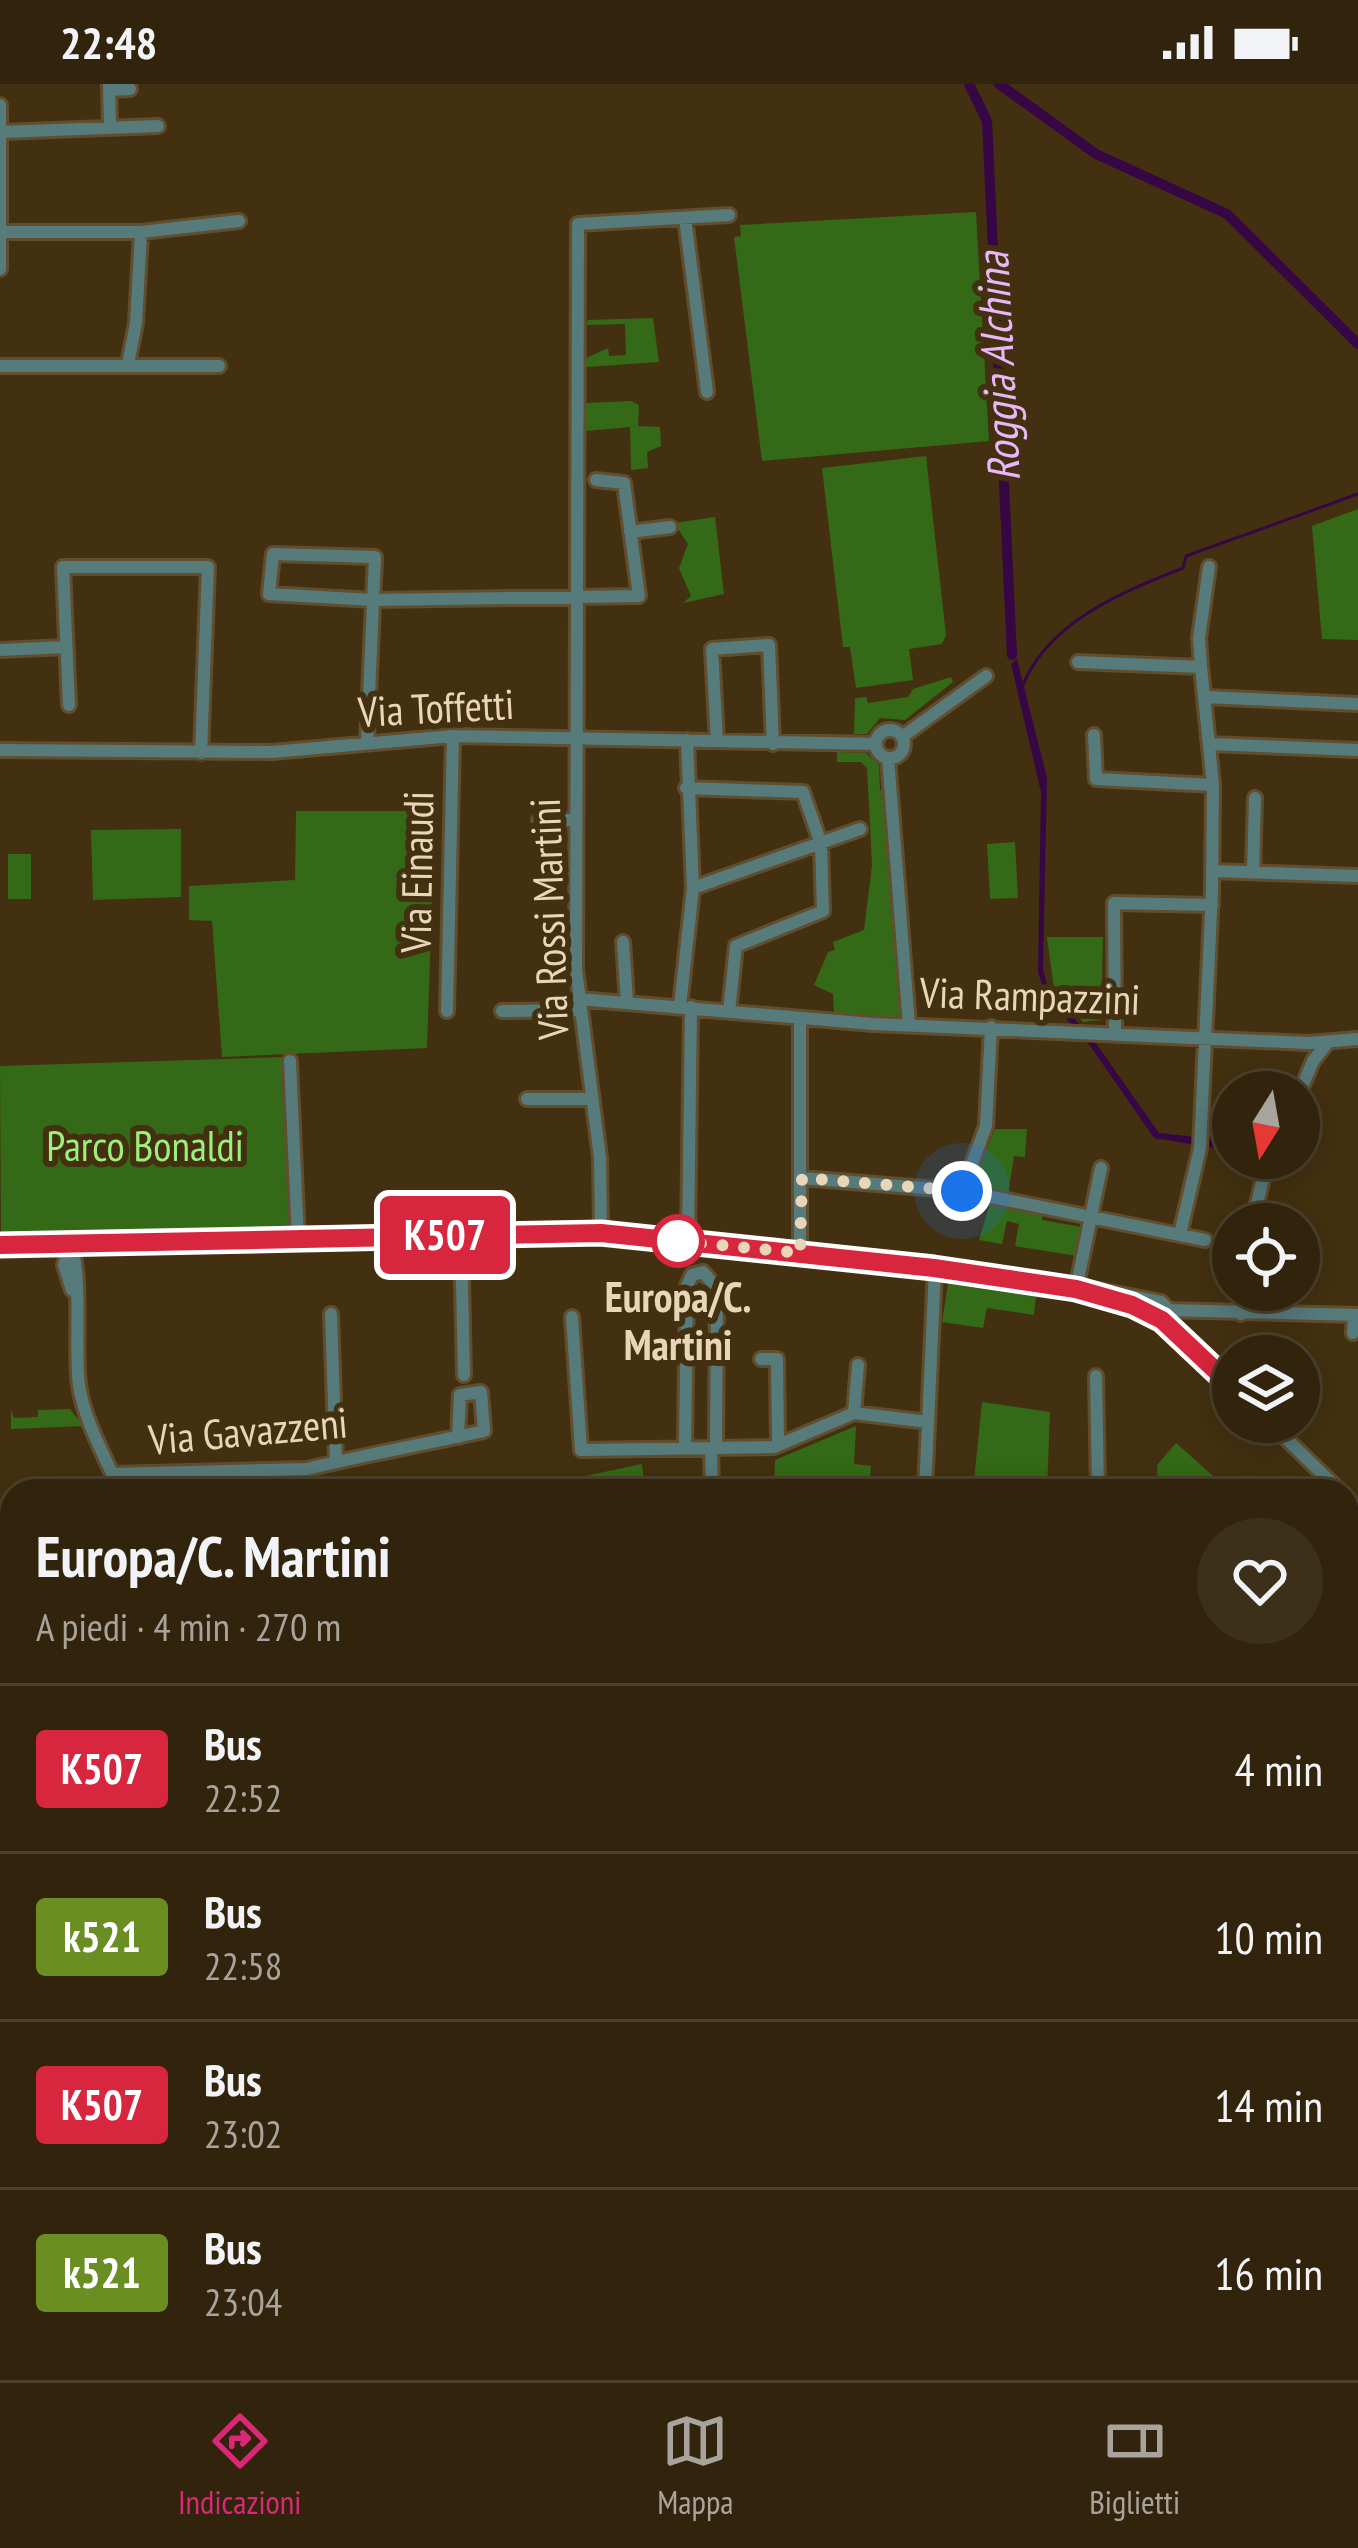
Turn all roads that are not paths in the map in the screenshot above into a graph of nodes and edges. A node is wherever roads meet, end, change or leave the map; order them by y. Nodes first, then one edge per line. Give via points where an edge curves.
1 (109, 87) edge
2 (130, 89) dead end
3 (0, 105) edge
4 (158, 126) dead end
5 (110, 128) junction
6 (2, 132) edge
7 (729, 215) dead end
8 (685, 218) junction
9 (239, 221) dead end
10 (1, 232) edge
11 (141, 232) junction
12 (0, 269) edge
13 (128, 364) junction
14 (0, 366) edge
15 (219, 366) dead end
16 (707, 392) dead end
17 (596, 480) dead end
18 (670, 527) dead end
19 (630, 532) junction
20 (1209, 567) dead end
21 (372, 600) junction
22 (579, 601) junction
23 (66, 647) junction
24 (0, 650) edge
25 (1078, 662) dead end
26 (1201, 667) junction
27 (986, 676) dead end
28 (1205, 697) junction
29 (1358, 704) edge
30 (69, 705) dead end
31 (577, 735) junction
32 (1094, 735) dead end
33 (453, 736) junction
34 (902, 737) junction
35 (687, 740) junction
36 (368, 741) junction
37 (716, 741) junction
38 (876, 743) junction
39 (773, 744) junction
40 (1210, 744) junction
41 (0, 750) edge
42 (1358, 750) edge
43 (201, 754) junction
44 (888, 758) junction
45 (1213, 785) junction
46 (686, 788) junction
47 (1255, 798) dead end
48 (539, 820) dead end
49 (576, 820) junction
50 (860, 829) dead end
51 (821, 844) junction
52 (1213, 871) junction
53 (1253, 872) junction
54 (1358, 876) edge
55 (693, 888) junction
56 (1211, 904) junction
57 (623, 942) dead end
58 (627, 1002) junction
59 (580, 1004) junction
60 (686, 1006) junction
61 (447, 1010) dead end
62 (502, 1011) dead end
63 (729, 1011) junction
64 (800, 1018) junction
65 (909, 1025) junction
66 (991, 1028) junction
67 (1115, 1031) junction
68 (1206, 1037) junction
69 (1358, 1039) edge
70 (1328, 1042) junction
71 (290, 1061) dead end
72 (1309, 1071) edge
73 (527, 1100) dead end
74 (592, 1100) junction
75 (1101, 1168) dead end
76 (802, 1178) junction
77 (962, 1191) junction
78 (1091, 1216) junction
79 (601, 1233) junction
80 (1180, 1234) junction
81 (461, 1235) junction
82 (298, 1240) junction
83 (1205, 1240) dead end
84 (688, 1242) junction
85 (70, 1244) junction
86 (0, 1245) edge
87 (800, 1253) junction
88 (934, 1268) junction
89 (1076, 1289) junction
90 (1241, 1311) edge
91 (1160, 1312) junction
92 (1241, 1314) junction
93 (331, 1315) dead end
94 (1356, 1315) edge
95 (572, 1317) dead end
96 (1353, 1333) dead end
97 (761, 1359) dead end
98 (858, 1365) dead end
99 (1212, 1365) edge
100 (464, 1375) dead end
101 (1096, 1376) dead end
102 (854, 1413) junction
103 (928, 1422) junction
104 (458, 1436) dead end
105 (1290, 1443) edge
106 (778, 1445) junction
107 (685, 1448) junction
108 (713, 1448) junction
109 (336, 1462) junction
110 (113, 1474) junction
111 (115, 1479) edge
112 (712, 1479) edge
113 (926, 1479) edge
114 (1098, 1479) edge
115 (1327, 1479) edge

1 - 2 street
1 - 5 street
3 - 6 street
4 - 5 street
5 - 6 street
6 - 10 street
7 - 8 street, Via Rossi Martini
8 - 16 street
8 - 22 street, Via Rossi Martini via 578,224
9 - 11 street
10 - 11 street
10 - 12 street
11 - 13 street
13 - 14 street
13 - 15 street
17 - 19 street via 624,483
18 - 19 street
19 - 22 street via 639,596
20 - 26 street
21 - 21 street via 375,557 273,554 269,593
21 - 22 street
21 - 36 street
22 - 31 street, Via Rossi Martini
23 - 24 street
23 - 30 street
23 - 43 street via 63,567 208,567
25 - 26 street
26 - 28 street
27 - 34 street, Via Toffetti
28 - 29 street
28 - 40 street
31 - 33 street, Via Toffetti
31 - 35 street, Via Toffetti
31 - 49 street, Via Rossi Martini
32 - 45 street via 1092,775 1100,781
33 - 36 street, Via Toffetti
33 - 61 street, Via Einaudi
34 - 38 street, Via Toffetti via 887,730
34 - 44 street, Via Toffetti via 903,750
35 - 37 street, Via Toffetti
35 - 46 street
36 - 43 street, Via Toffetti
37 - 39 street, Via Toffetti
37 - 39 street via 712,649 769,645
38 - 39 street, Via Toffetti
38 - 44 street
40 - 42 street
40 - 45 street
41 - 43 street, Via Toffetti
44 - 65 street
45 - 52 street
46 - 51 street via 803,792
46 - 55 street
47 - 53 street
48 - 49 street
49 - 59 street, Via Rossi Martini
50 - 51 street
51 - 55 street
51 - 63 street via 823,911 736,946
52 - 53 street
52 - 56 street
53 - 54 street
55 - 60 street
56 - 67 street via 1114,903
56 - 68 street
57 - 58 street
58 - 59 street, Via Rampazzini
58 - 60 street, Via Rampazzini
59 - 62 street, Via Rampazzini
59 - 74 street, Via Rossi Martini
60 - 63 street, Via Rampazzini
60 - 84 street
63 - 64 street, Via Rampazzini
64 - 65 street, Via Rampazzini
64 - 76 street
65 - 66 street, Via Rampazzini
66 - 67 street, Via Rampazzini
66 - 77 street via 986,1126
67 - 68 street, Via Rampazzini
68 - 70 street, Via Rampazzini
68 - 80 street via 1200,1138
69 - 70 street, Via Rampazzini
70 - 72 street
71 - 82 street
73 - 74 street
74 - 79 street, Via Rossi Martini
75 - 78 street
76 - 77 street
76 - 87 street
77 - 78 street
78 - 80 street
78 - 89 street
79 - 81 street
79 - 84 street
80 - 83 street
81 - 82 street
81 - 100 street
82 - 85 street
84 - 87 street
85 - 86 street
85 - 110 street via 79,1385
87 - 88 street
88 - 89 street
88 - 103 street
89 - 91 street
90 - 92 street
91 - 92 street
91 - 99 street
92 - 94 street via 1283,1321
93 - 109 street
94 - 96 street
95 - 107 street via 581,1450
97 - 106 street via 777,1360
98 - 102 street
101 - 114 street
102 - 103 street
102 - 106 street
103 - 113 street
104 - 109 street, Via Gavazzeni
105 - 115 street
106 - 108 street
107 - 108 street
107 - 108 street via 687,1286 703,1272 717,1288
108 - 112 street
109 - 110 street, Via Gavazzeni
110 - 111 street

